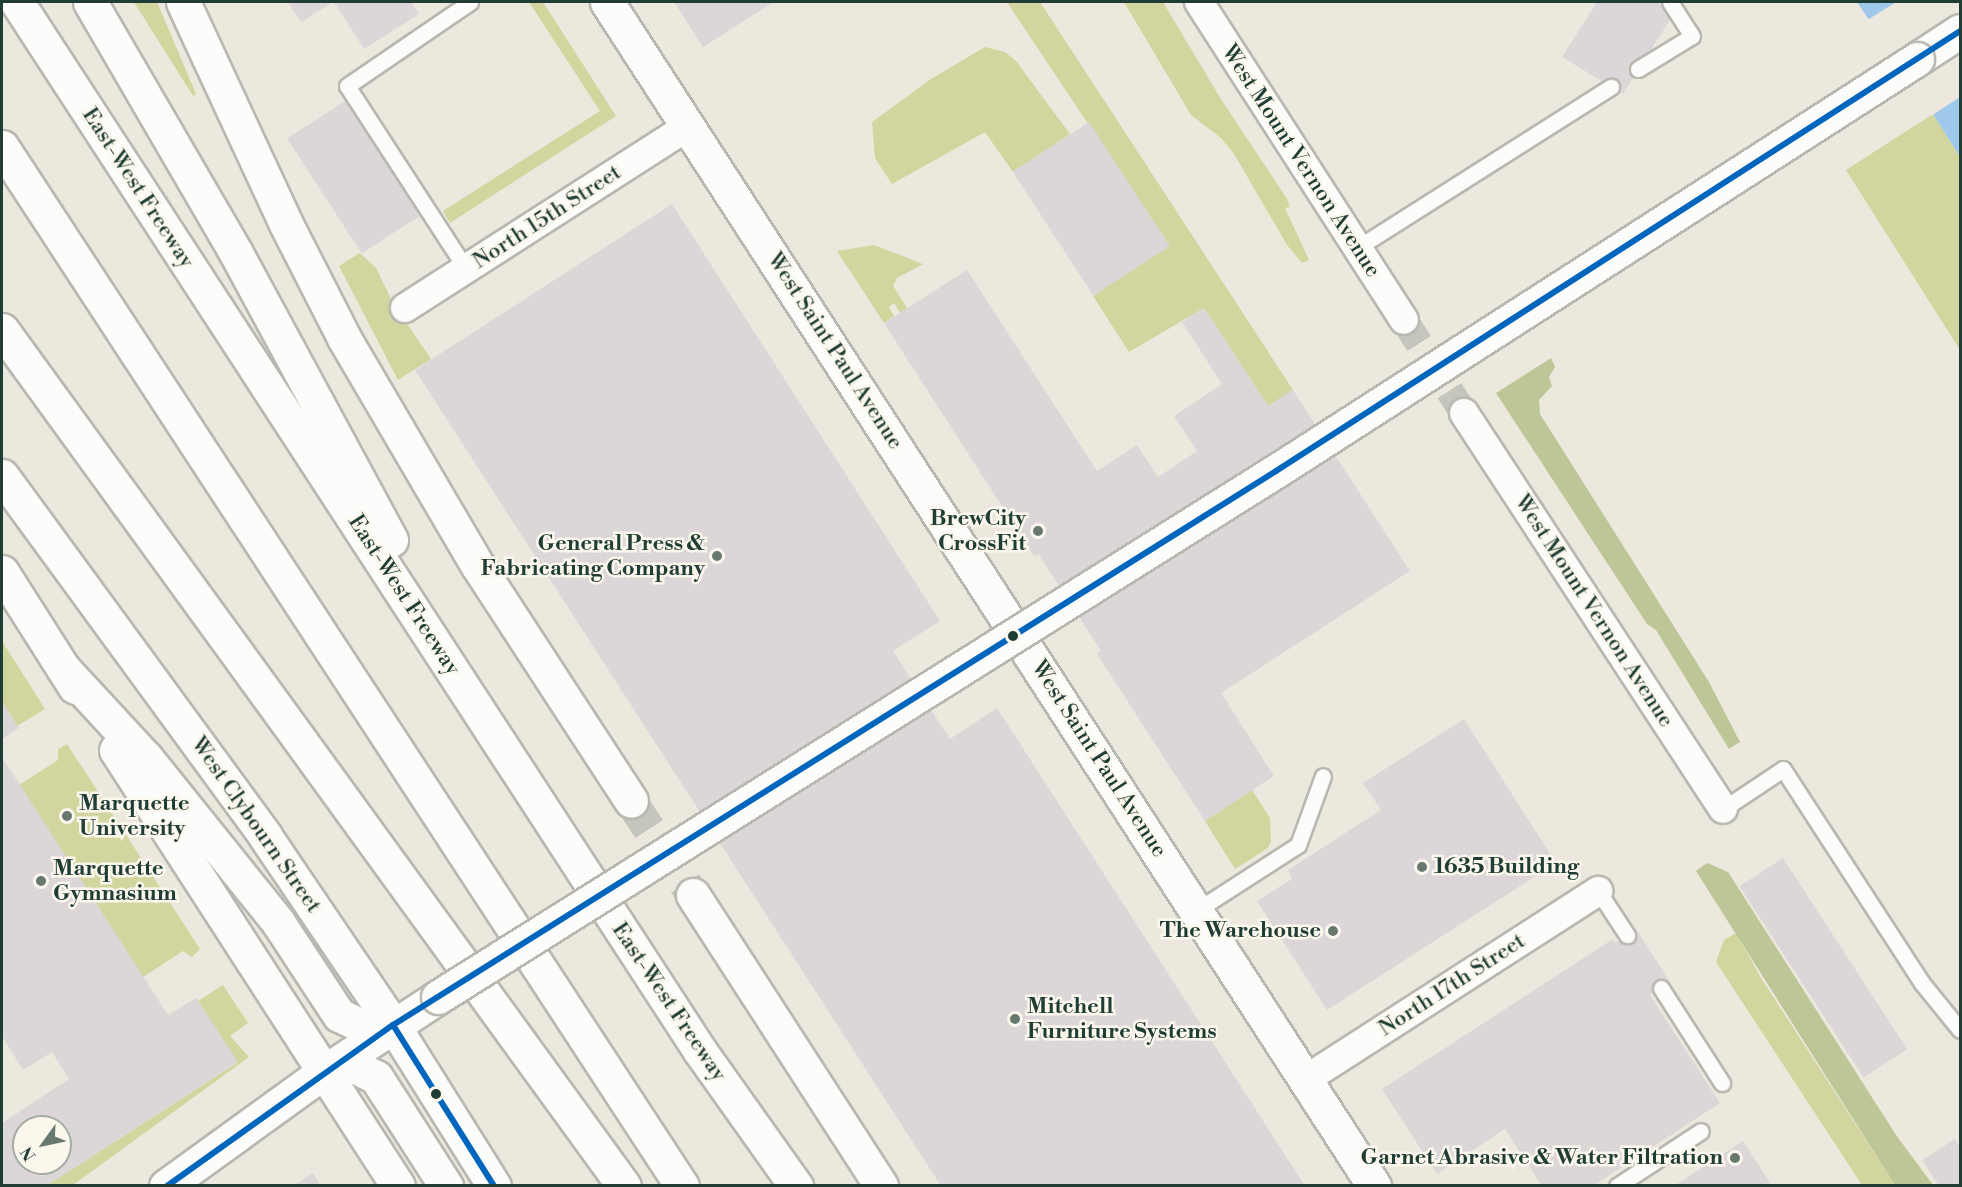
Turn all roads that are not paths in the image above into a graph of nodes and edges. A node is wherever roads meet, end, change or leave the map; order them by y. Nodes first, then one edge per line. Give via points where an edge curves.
1 (17, 2) edge
2 (90, 2) edge
3 (183, 2) edge
4 (470, 2) edge
5 (608, 2) edge
6 (1199, 2) edge
7 (1670, 2) edge
8 (1960, 31) edge
9 (1638, 69) dead end
10 (1611, 87) dead end
11 (688, 126) junction
12 (2, 147) edge
13 (1357, 248) junction
14 (465, 269) junction
15 (405, 308) dead end
16 (1404, 320) tunnel mouth
17 (2, 330) edge
18 (1464, 413) tunnel mouth
19 (2, 476) edge
20 (2, 572) edge
21 (63, 668) junction
22 (505, 750) junction
23 (1323, 776) dead end
24 (631, 801) tunnel mouth
25 (1723, 810) joint
26 (1598, 891) joint
27 (693, 895) tunnel mouth
28 (1197, 910) junction
29 (1627, 935) dead end
30 (1661, 988) dead end
31 (393, 1025) junction
32 (1960, 1030) edge
33 (325, 1071) junction
34 (1305, 1080) junction
35 (1722, 1083) dead end
36 (1701, 1131) dead end
37 (166, 1185) edge
38 (398, 1185) edge
39 (446, 1185) edge
40 (494, 1185) edge
41 (624, 1185) edge
42 (682, 1185) edge
43 (796, 1185) edge
44 (881, 1185) edge
45 (1374, 1185) edge
46 (1617, 1185) edge

1 - 22 main road, East-West Freeway
2 - 22 main road via 236,253
3 - 24 main road via 281,214 344,338 478,566
4 - 14 lane via 347,86
5 - 11 main road, West Saint Paul Avenue
6 - 13 street, West Mount Vernon Avenue
7 - 9 lane via 1692,36
8 - 31 main road, bridge via 1266,478
10 - 13 lane
11 - 14 street, North 15th Street
11 - 28 main road, West Saint Paul Avenue
12 - 42 main road
13 - 16 street, West Mount Vernon Avenue
14 - 15 street, North 15th Street
17 - 41 main road
18 - 25 street, West Mount Vernon Avenue
19 - 31 main road, West Clybourn Street via 266,836
20 - 21 main road
21 - 31 main road via 146,758 278,922 339,1015 368,1029
21 - 33 main road
22 - 43 main road, East-West Freeway via 700,1051
23 - 28 lane via 1298,845
25 - 32 lane via 1782,769 1922,983
26 - 29 lane
26 - 34 street, North 17th Street
27 - 44 main road
28 - 34 main road, West Saint Paul Avenue
30 - 35 lane
31 - 33 main road
31 - 40 main road, West Clybourn Street
33 - 37 main road
33 - 38 main road
33 - 39 main road via 354,1066 376,1077
34 - 45 main road, West Saint Paul Avenue
36 - 46 lane

